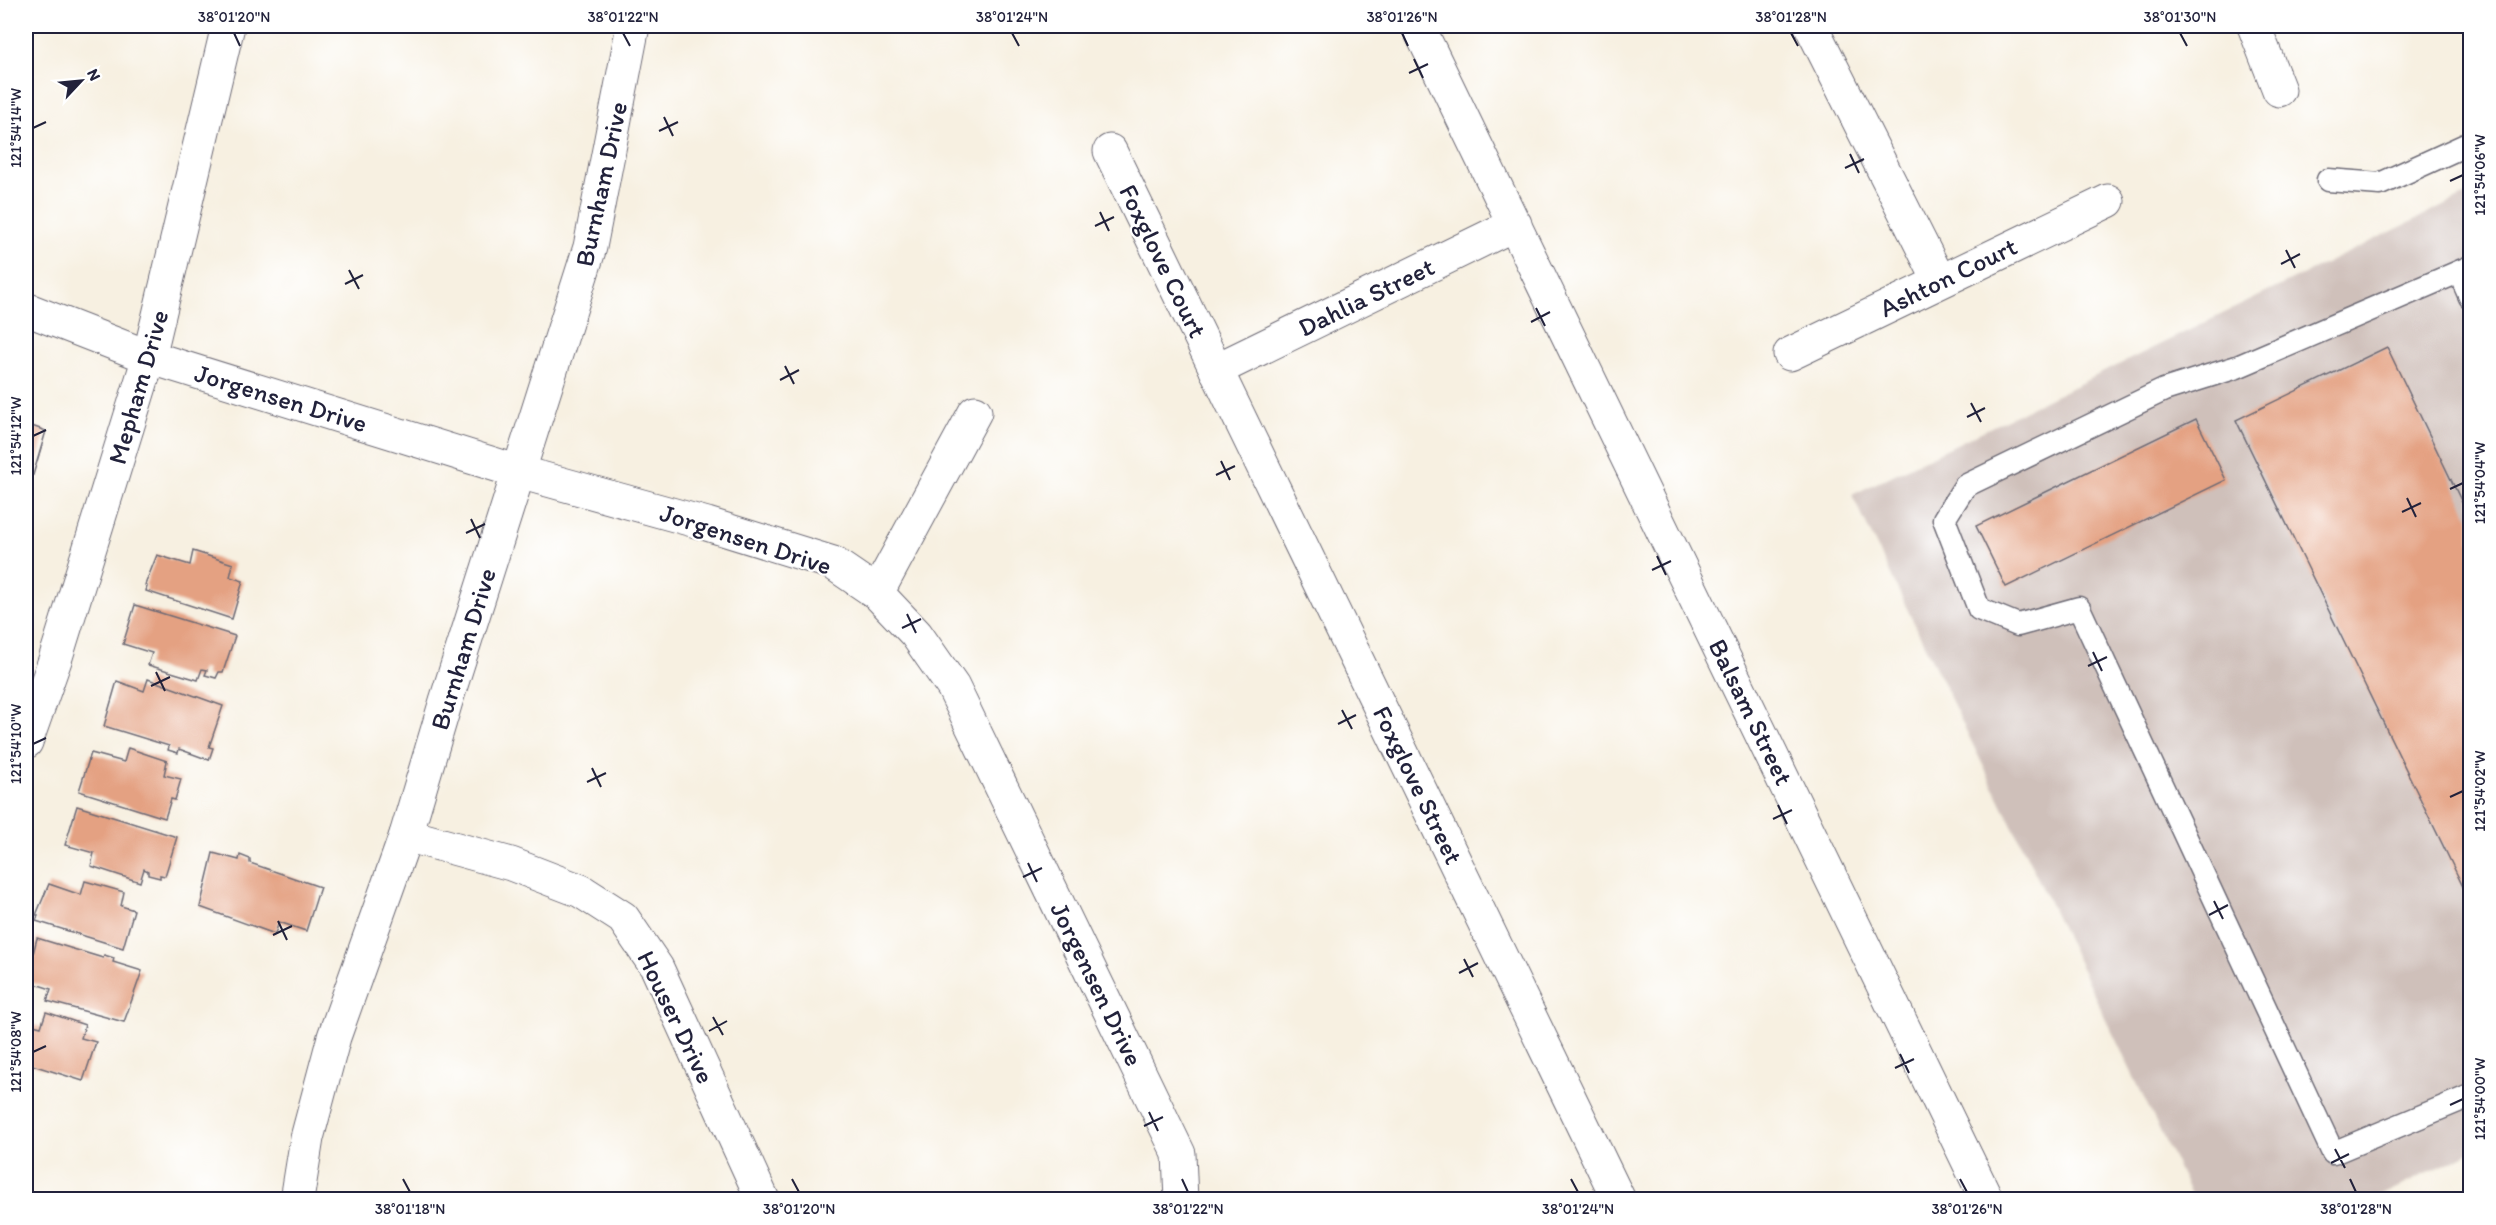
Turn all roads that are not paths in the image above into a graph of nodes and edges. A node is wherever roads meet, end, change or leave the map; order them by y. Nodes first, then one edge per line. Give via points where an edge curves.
1 (228, 26) edge
2 (633, 26) edge
3 (1418, 26) edge
4 (1812, 26) edge
5 (2254, 26) edge
6 (2279, 90) dead end
7 (2470, 142) edge
8 (1110, 151) dead end
9 (2328, 180) dead end
10 (2108, 201) dead end
11 (1515, 224) junction
12 (2465, 269) edge
13 (1939, 280) junction
14 (2470, 297) edge
15 (26, 309) edge
16 (1790, 354) dead end
17 (149, 357) junction
18 (1216, 370) junction
19 (975, 412) dead end
20 (519, 472) junction
21 (877, 593) junction
22 (26, 742) edge
23 (406, 835) junction
24 (2470, 1096) edge
25 (297, 1200) edge
26 (763, 1200) edge
27 (1181, 1200) edge
28 (1619, 1200) edge
29 (1987, 1200) edge

1 - 17 street, Mepham Drive
2 - 20 street, Burnham Drive via 590,247
3 - 11 street, Balsam Street
4 - 13 street
5 - 6 street
7 - 9 lane via 2380,184
8 - 18 street, Foxglove Court
10 - 13 street, Ashton Court
11 - 18 street, Dahlia Street
11 - 29 street, Balsam Street
12 - 14 lane
12 - 24 lane via 2238,367 2164,390 1965,486 1944,519 1979,609 2018,625 2079,608 2333,1153
13 - 16 street, Ashton Court
15 - 17 street, Jorgensen Drive
17 - 20 street, Jorgensen Drive
17 - 22 street, Mepham Drive
18 - 28 street, Foxglove Street
19 - 21 street
20 - 21 street, Jorgensen Drive via 833,563
20 - 23 street, Burnham Drive
21 - 27 street, Jorgensen Drive via 916,634 953,687 1179,1154
23 - 25 street, Burnham Drive via 334,1037 307,1138
23 - 26 street, Houser Drive via 511,864 581,891 623,918 657,968

